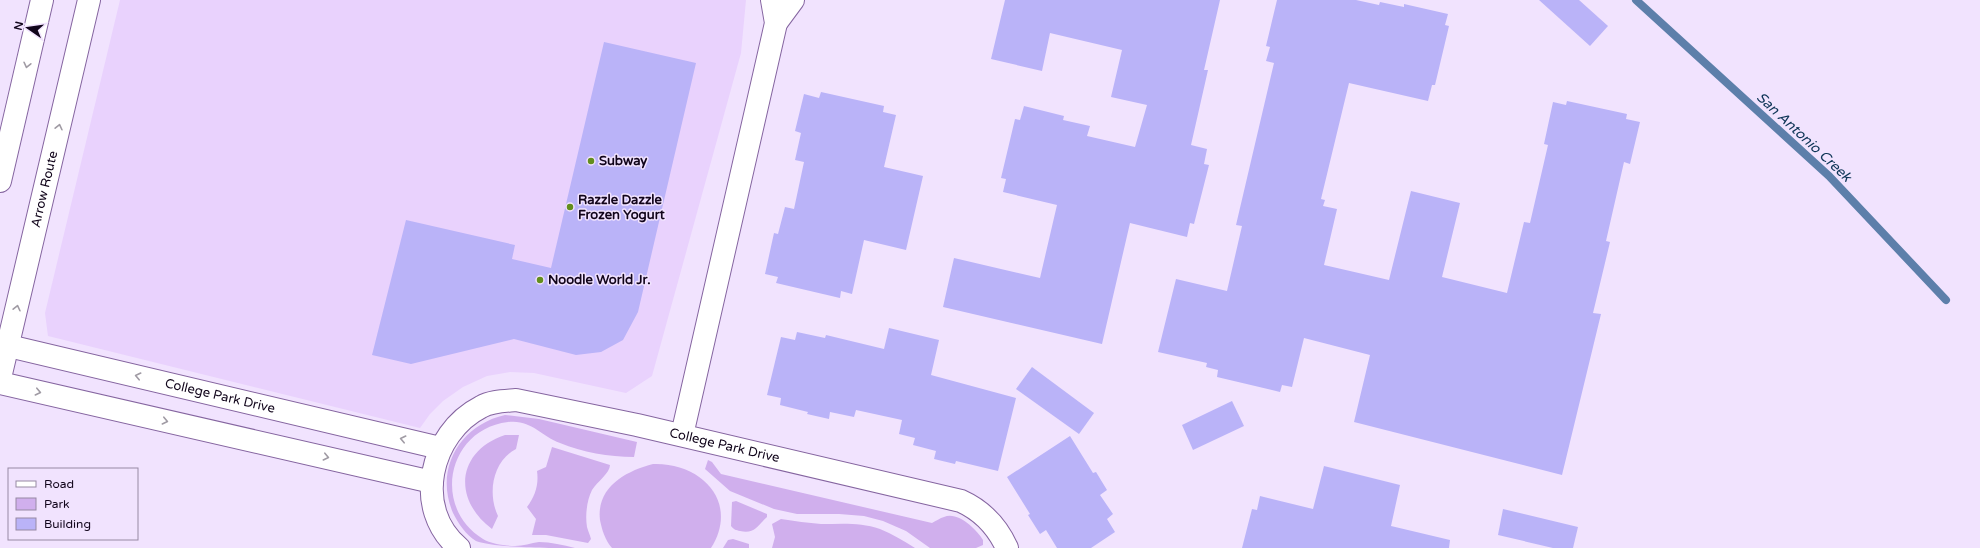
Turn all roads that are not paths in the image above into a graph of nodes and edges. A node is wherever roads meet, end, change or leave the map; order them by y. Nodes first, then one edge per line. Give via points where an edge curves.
1 (42, 0) edge
2 (89, 0) edge
3 (772, 0) edge
4 (793, 0) edge
5 (776, 23) junction
6 (0, 181) edge
7 (4, 345) edge
8 (0, 378) edge
9 (0, 383) edge
10 (682, 436) junction
11 (440, 448) junction
12 (432, 482) junction
13 (459, 548) edge
14 (1007, 548) edge

1 -> 6 street
7 -> 2 street, Arrow Route
3 - 5 street
4 - 5 street
5 - 10 street
7 - 8 street, Arrow Route
11 -> 7 street, College Park Drive
9 -> 12 street
10 - 11 street, College Park Drive via 516,400 482,406 466,416 450,430
10 - 14 street, College Park Drive via 961,501 987,517 998,530
11 - 12 street, College Park Drive
12 - 13 street, College Park Drive via 431,503 438,523

